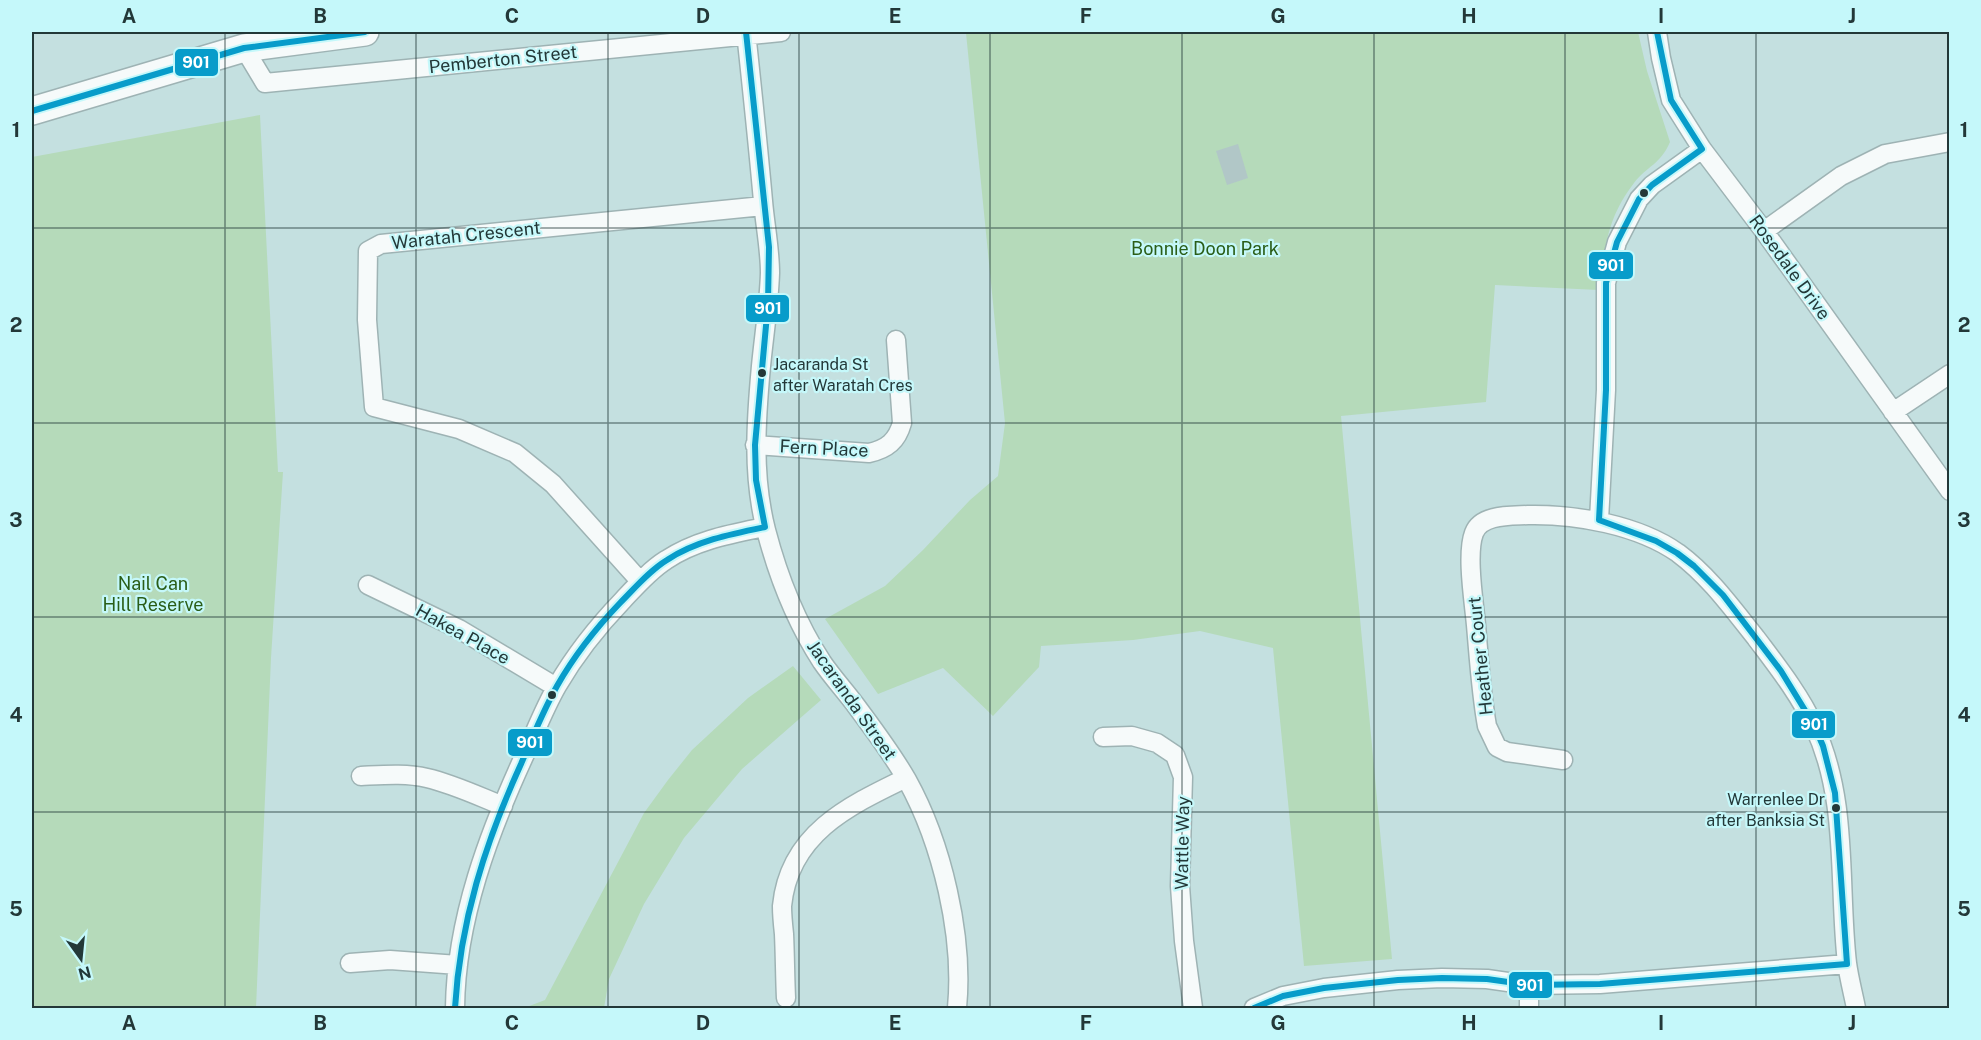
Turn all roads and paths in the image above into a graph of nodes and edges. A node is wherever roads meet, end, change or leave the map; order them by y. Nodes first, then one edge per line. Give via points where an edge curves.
1 (365, 32) edge
2 (781, 32) edge
3 (1657, 32) edge
4 (746, 33) edge
5 (243, 40) edge
6 (32, 111) edge
7 (1950, 142) edge
8 (1702, 149) junction
9 (763, 206) junction
10 (1764, 231) junction
11 (896, 340) dead end
12 (1950, 374) edge
13 (1893, 412) junction
14 (755, 445) junction
15 (1950, 491) edge
16 (1599, 520) junction
17 (765, 527) junction
18 (640, 581) junction
19 (368, 585) dead end
20 (556, 687) junction
21 (1103, 737) dead end
22 (1563, 760) dead end
23 (361, 776) dead end
24 (906, 778) junction
25 (503, 806) junction
26 (350, 963) dead end
27 (1847, 964) junction
28 (458, 965) junction
29 (1529, 986) junction
30 (786, 998) dead end
31 (455, 1008) edge
32 (957, 1008) edge
33 (1193, 1008) edge
34 (1254, 1008) edge
35 (1529, 1008) edge
36 (1856, 1008) edge

1 - 5 main road
2 - 4 street, Pemberton Street
3 - 8 street, Rosedale Drive via 1671,100
4 - 5 street, Pemberton Street via 265,83
4 - 9 street, Jacaranda Street
5 - 6 main road
7 - 10 street via 1885,154 1841,176
8 - 10 street, Rosedale Drive
8 - 16 street via 1664,174 1639,199 1617,242 1606,283 1606,390
9 - 14 street, Jacaranda Street via 770,273
9 - 18 street, Waratah Crescent via 381,244 368,251 374,407 459,429 515,453 553,484
10 - 13 street, Rosedale Drive
11 - 14 street, Fern Place via 902,423 894,441 869,453
12 - 13 street
13 - 15 street, Rosedale Drive
14 - 17 street, Jacaranda Street via 756,480
16 - 22 street, Heather Court via 1543,515 1493,518 1480,523 1474,532 1472,577 1487,726 1497,747 1507,752
16 - 27 street via 1656,541 1694,566 1723,595 1781,671 1814,725 1835,794
17 - 18 street via 697,544 666,560
17 - 24 street, Jacaranda Street via 799,622 823,663
18 - 20 street via 591,636
19 - 20 street, Hakea Place via 459,629
20 - 25 street
21 - 33 street, Wattle Way via 1132,736 1157,743 1175,755 1183,777 1180,886
23 - 25 street via 426,778
24 - 30 street via 830,820 806,843 790,872 782,907
24 - 32 street, Jacaranda Street via 931,833 952,907 960,983
25 - 28 street via 479,870
26 - 28 street via 390,960
27 - 29 street
27 - 36 street
28 - 31 street
29 - 34 street via 1487,979 1398,981 1324,988 1283,996
29 - 35 street

